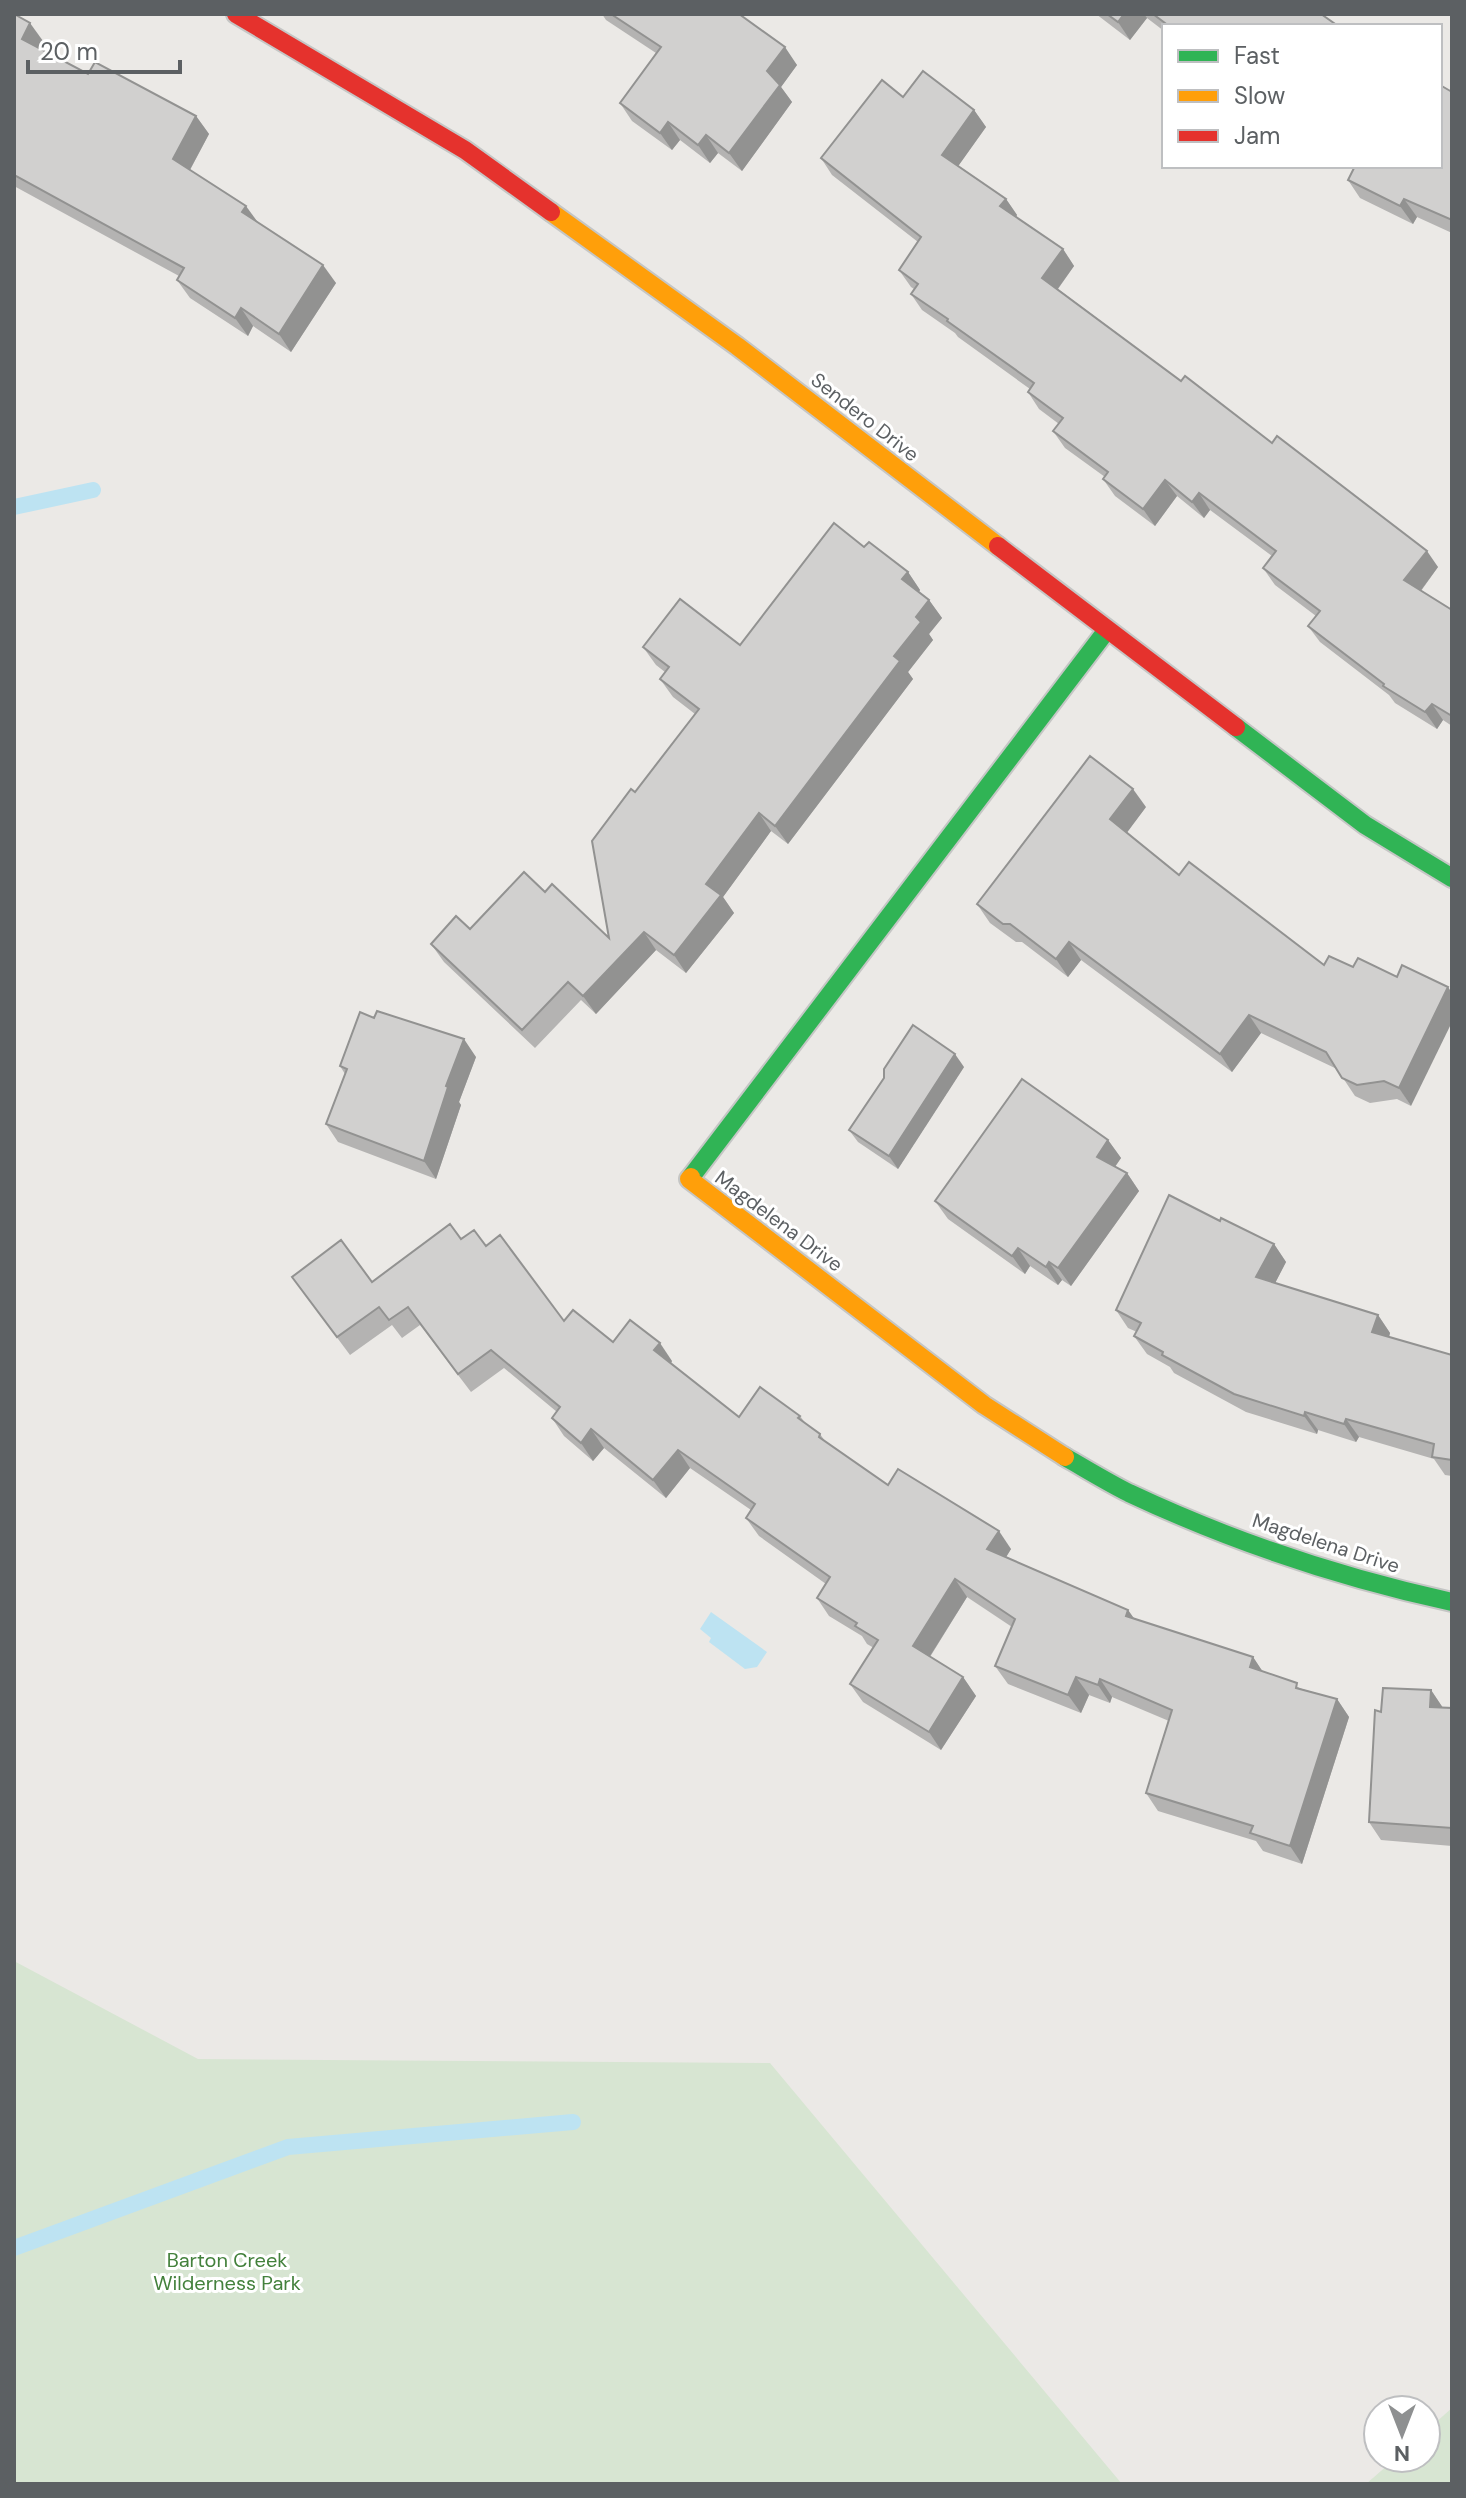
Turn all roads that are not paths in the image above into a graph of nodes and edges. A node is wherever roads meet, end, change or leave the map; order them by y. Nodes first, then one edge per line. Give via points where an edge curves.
1 (236, 14) edge
2 (1107, 630) junction
3 (1452, 878) edge
4 (1452, 1602) edge

1 - 2 street, Sendero Drive via 465,150 737,346
2 - 3 street, Sendero Drive via 1365,825
2 - 4 street, Magdelena Drive via 689,1179 984,1405 1127,1492 1286,1555

